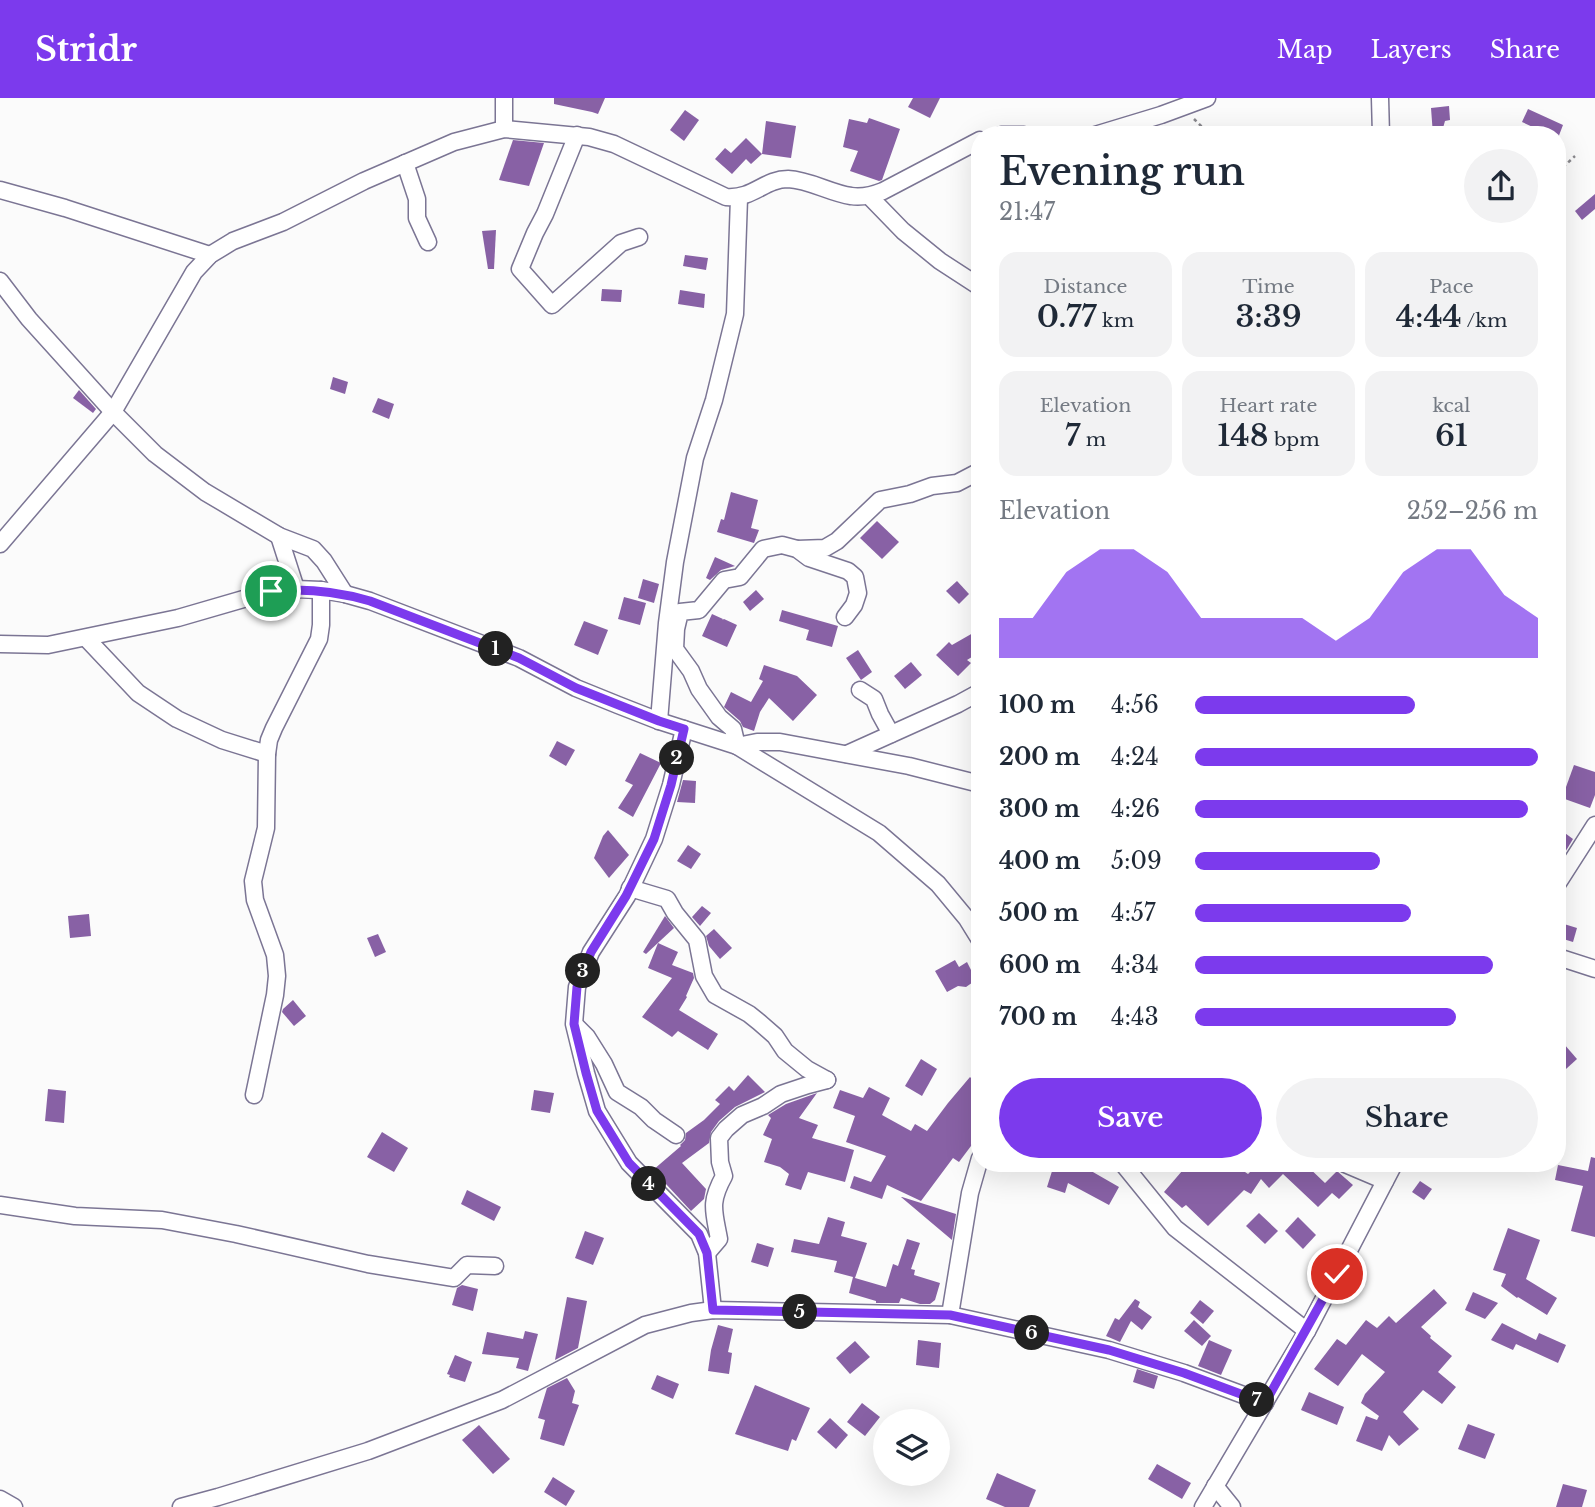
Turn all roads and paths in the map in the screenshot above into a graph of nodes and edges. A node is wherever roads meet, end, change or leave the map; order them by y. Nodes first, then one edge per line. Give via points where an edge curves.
1 (504, 98) edge
2 (1207, 98) edge
3 (1380, 98) edge
4 (1126, 126) edge
5 (1381, 126) edge
6 (504, 129) junction
7 (577, 135) junction
8 (971, 145) edge
9 (1575, 156) dead end
10 (405, 163) junction
11 (1566, 164) edge
12 (0, 190) edge
13 (869, 196) junction
14 (739, 198) junction
15 (639, 237) dead end
16 (428, 242) dead end
17 (210, 256) junction
18 (0, 281) edge
19 (971, 281) edge
20 (113, 412) junction
21 (971, 476) edge
22 (279, 536) junction
23 (0, 544) edge
24 (797, 549) junction
25 (296, 589) junction
26 (321, 590) junction
27 (345, 594) junction
28 (845, 617) dead end
29 (86, 638) junction
30 (0, 644) edge
31 (860, 690) dead end
32 (971, 696) edge
33 (659, 721) junction
34 (684, 729) junction
35 (891, 734) junction
36 (737, 746) junction
37 (268, 754) junction
38 (847, 754) junction
39 (971, 782) edge
40 (1595, 825) edge
41 (1566, 870) edge
42 (630, 888) junction
43 (971, 925) edge
44 (1566, 960) edge
45 (1595, 969) edge
46 (574, 1024) junction
47 (254, 1095) dead end
48 (676, 1135) dead end
49 (976, 1172) edge
50 (1130, 1172) edge
51 (1363, 1172) edge
52 (1389, 1172) edge
53 (1384, 1181) junction
54 (0, 1205) edge
55 (707, 1253) junction
56 (495, 1266) dead end
57 (713, 1310) junction
58 (950, 1315) junction
59 (1307, 1331) junction
60 (1265, 1403) junction
61 (1216, 1486) junction
62 (0, 1499) edge
63 (15, 1507) edge
64 (181, 1507) edge
65 (1203, 1507) edge
66 (1232, 1507) edge

1 - 6 street
2 - 4 street
3 - 5 street
6 - 7 street
6 - 10 street via 454,142
7 - 14 street via 614,144 726,197
7 - 15 street via 520,269 552,305 621,243
8 - 13 street
9 - 11 path
10 - 16 street via 417,199 416,218
10 - 17 street via 233,241
12 - 17 street
13 - 14 street via 852,196 790,179
13 - 19 street via 903,231
14 - 33 street via 735,314 695,458 675,562
17 - 20 street via 194,272
18 - 20 street
20 - 22 street via 155,454 205,492
20 - 23 street
21 - 24 street via 880,500 837,541 825,548
22 - 25 street
22 - 27 street via 313,549
24 - 28 street via 855,578 858,593
24 - 36 street via 782,545 762,549 740,577 724,580 699,610 680,612 675,649 719,717 733,729
25 - 26 street
25 - 29 street via 271,591
26 - 27 street
26 - 37 street via 319,639 274,728
27 - 33 street via 519,658 576,688
29 - 30 street via 48,645
29 - 37 street via 138,693 177,719
31 - 35 street via 874,699
32 - 35 street
33 - 34 street
34 - 36 street
34 - 42 street via 654,839
35 - 38 street
36 - 38 street via 780,742
36 - 43 street via 879,832 937,884
37 - 47 street via 266,828 253,881 277,976
38 - 39 street
40 - 41 street
42 - 46 street via 591,952 577,987
42 - 55 street via 667,899 697,940 704,976 715,995 749,1014 785,1051 827,1080 781,1094 742,1115 719,1138 724,1176 713,1206 719,1239
44 - 45 street
46 - 48 street via 587,1037 617,1092
46 - 55 street via 597,1111 629,1163 699,1234
49 - 58 street
50 - 59 street via 1175,1228
51 - 53 street
52 - 53 street
53 - 59 street
54 - 56 street via 75,1216 162,1220 368,1265 454,1278 467,1265
55 - 57 street
57 - 58 street
57 - 64 street via 645,1325 502,1400 368,1451
58 - 60 street via 1109,1350
59 - 60 street
60 - 61 street
61 - 65 street
61 - 66 street
62 - 63 street

